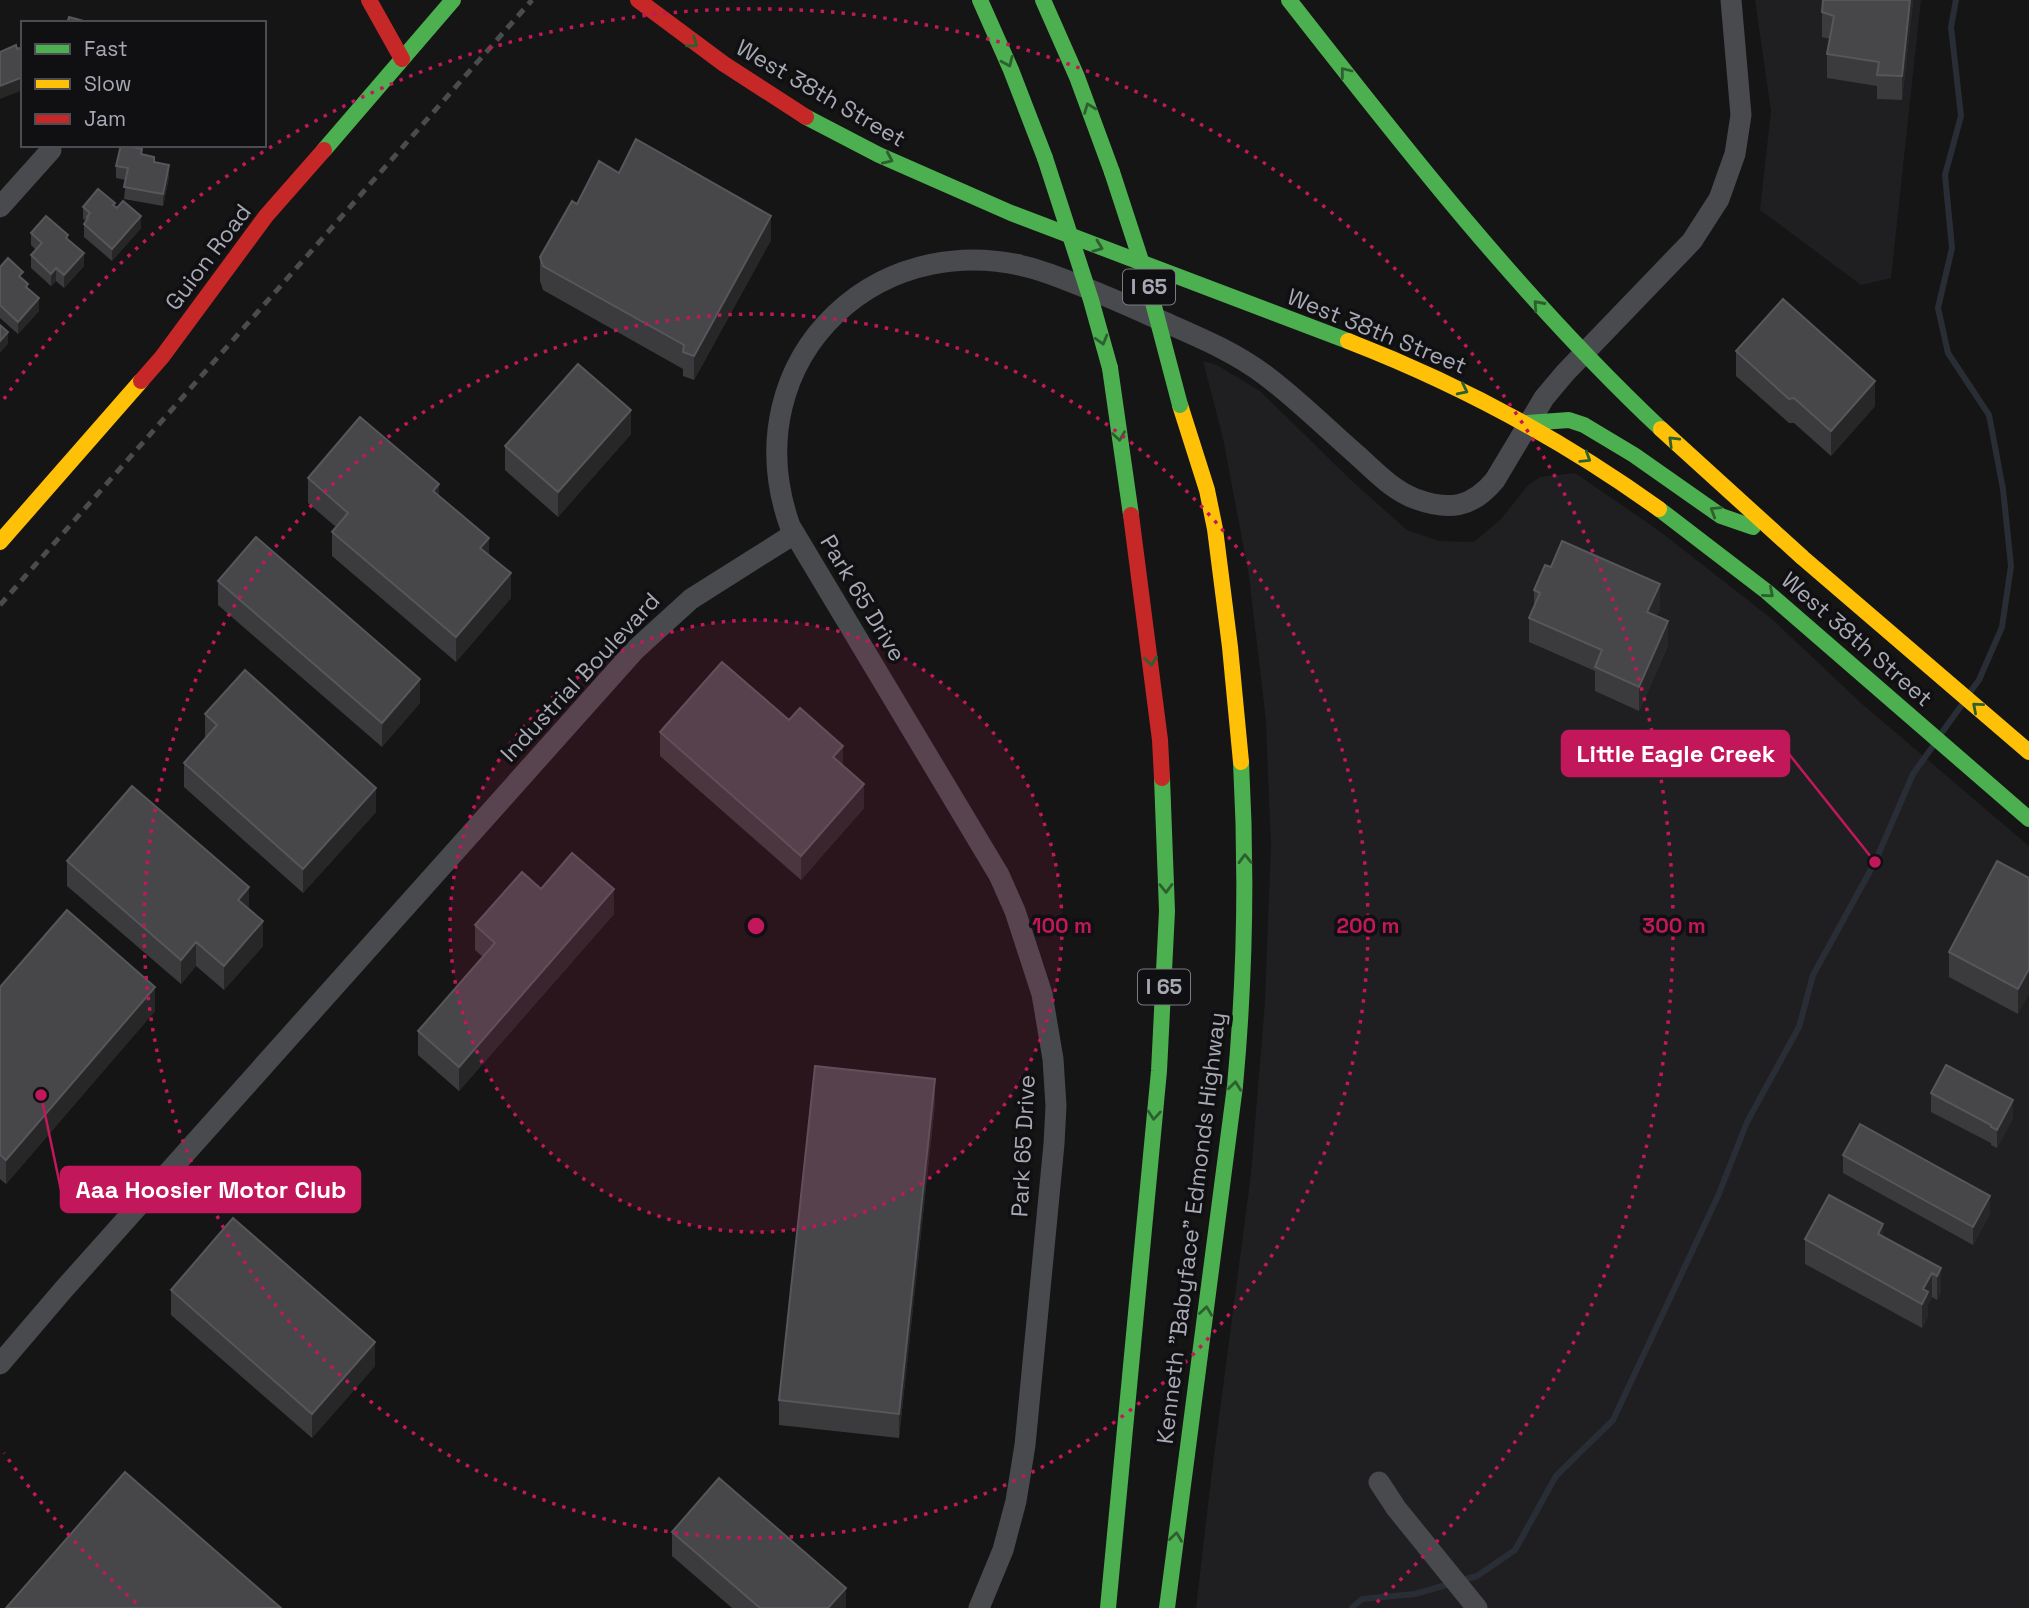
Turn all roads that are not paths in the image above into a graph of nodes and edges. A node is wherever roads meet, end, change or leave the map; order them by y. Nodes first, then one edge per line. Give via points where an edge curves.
1 (369, 0) edge
2 (453, 0) edge
3 (639, 0) edge
4 (980, 0) edge
5 (1043, 0) edge
6 (1289, 0) edge
7 (1731, 0) edge
8 (402, 59) junction
9 (51, 150) dead end
10 (0, 207) edge
11 (1584, 355) junction
12 (1527, 423) junction
13 (794, 534) junction
14 (1778, 537) junction
15 (0, 542) edge
16 (2029, 752) edge
17 (2029, 819) edge
18 (0, 1364) edge
19 (1379, 1482) dead end
20 (1167, 1606) edge
21 (979, 1608) edge
22 (1108, 1608) edge
23 (1477, 1608) edge

1 - 8 main road
2 - 8 main road, Guion Road
3 -> 12 main road, West 38th Street via 744,78 877,154 1019,216 1352,342 1449,383
4 -> 22 main road, Kenneth "Babyface" Edmonds Highway / I 65, bridge via 1045,159 1110,368 1160,740 1167,911 1158,1072
20 -> 5 main road, Kenneth "Babyface" Edmonds Highway / I 65, bridge via 1235,1086 1245,887 1240,737 1207,492 1112,172
11 -> 6 main road, West 38th Street via 1490,250
7 - 11 street via 1741,115 1723,190 1692,241
8 - 15 main road, Guion Road via 266,216 162,357
9 - 10 street
11 - 12 street
14 -> 11 main road, West 38th Street
12 - 13 street via 1486,491 1451,507 1427,502 1393,487 1279,386 1222,348 1097,292 1017,263 978,259 938,262 891,276 858,295 828,321 796,368 781,413 776,451 783,508
14 -> 12 main road via 1721,516 1584,425 1569,419
12 -> 17 main road, West 38th Street via 1622,480 1692,531
13 - 18 street, Industrial Boulevard via 691,599 635,650
13 - 21 street, Park 65 Drive via 999,875 1032,957 1048,1022 1055,1087 1054,1144 1025,1445 1003,1550
16 -> 14 main road, West 38th Street
19 - 23 street

